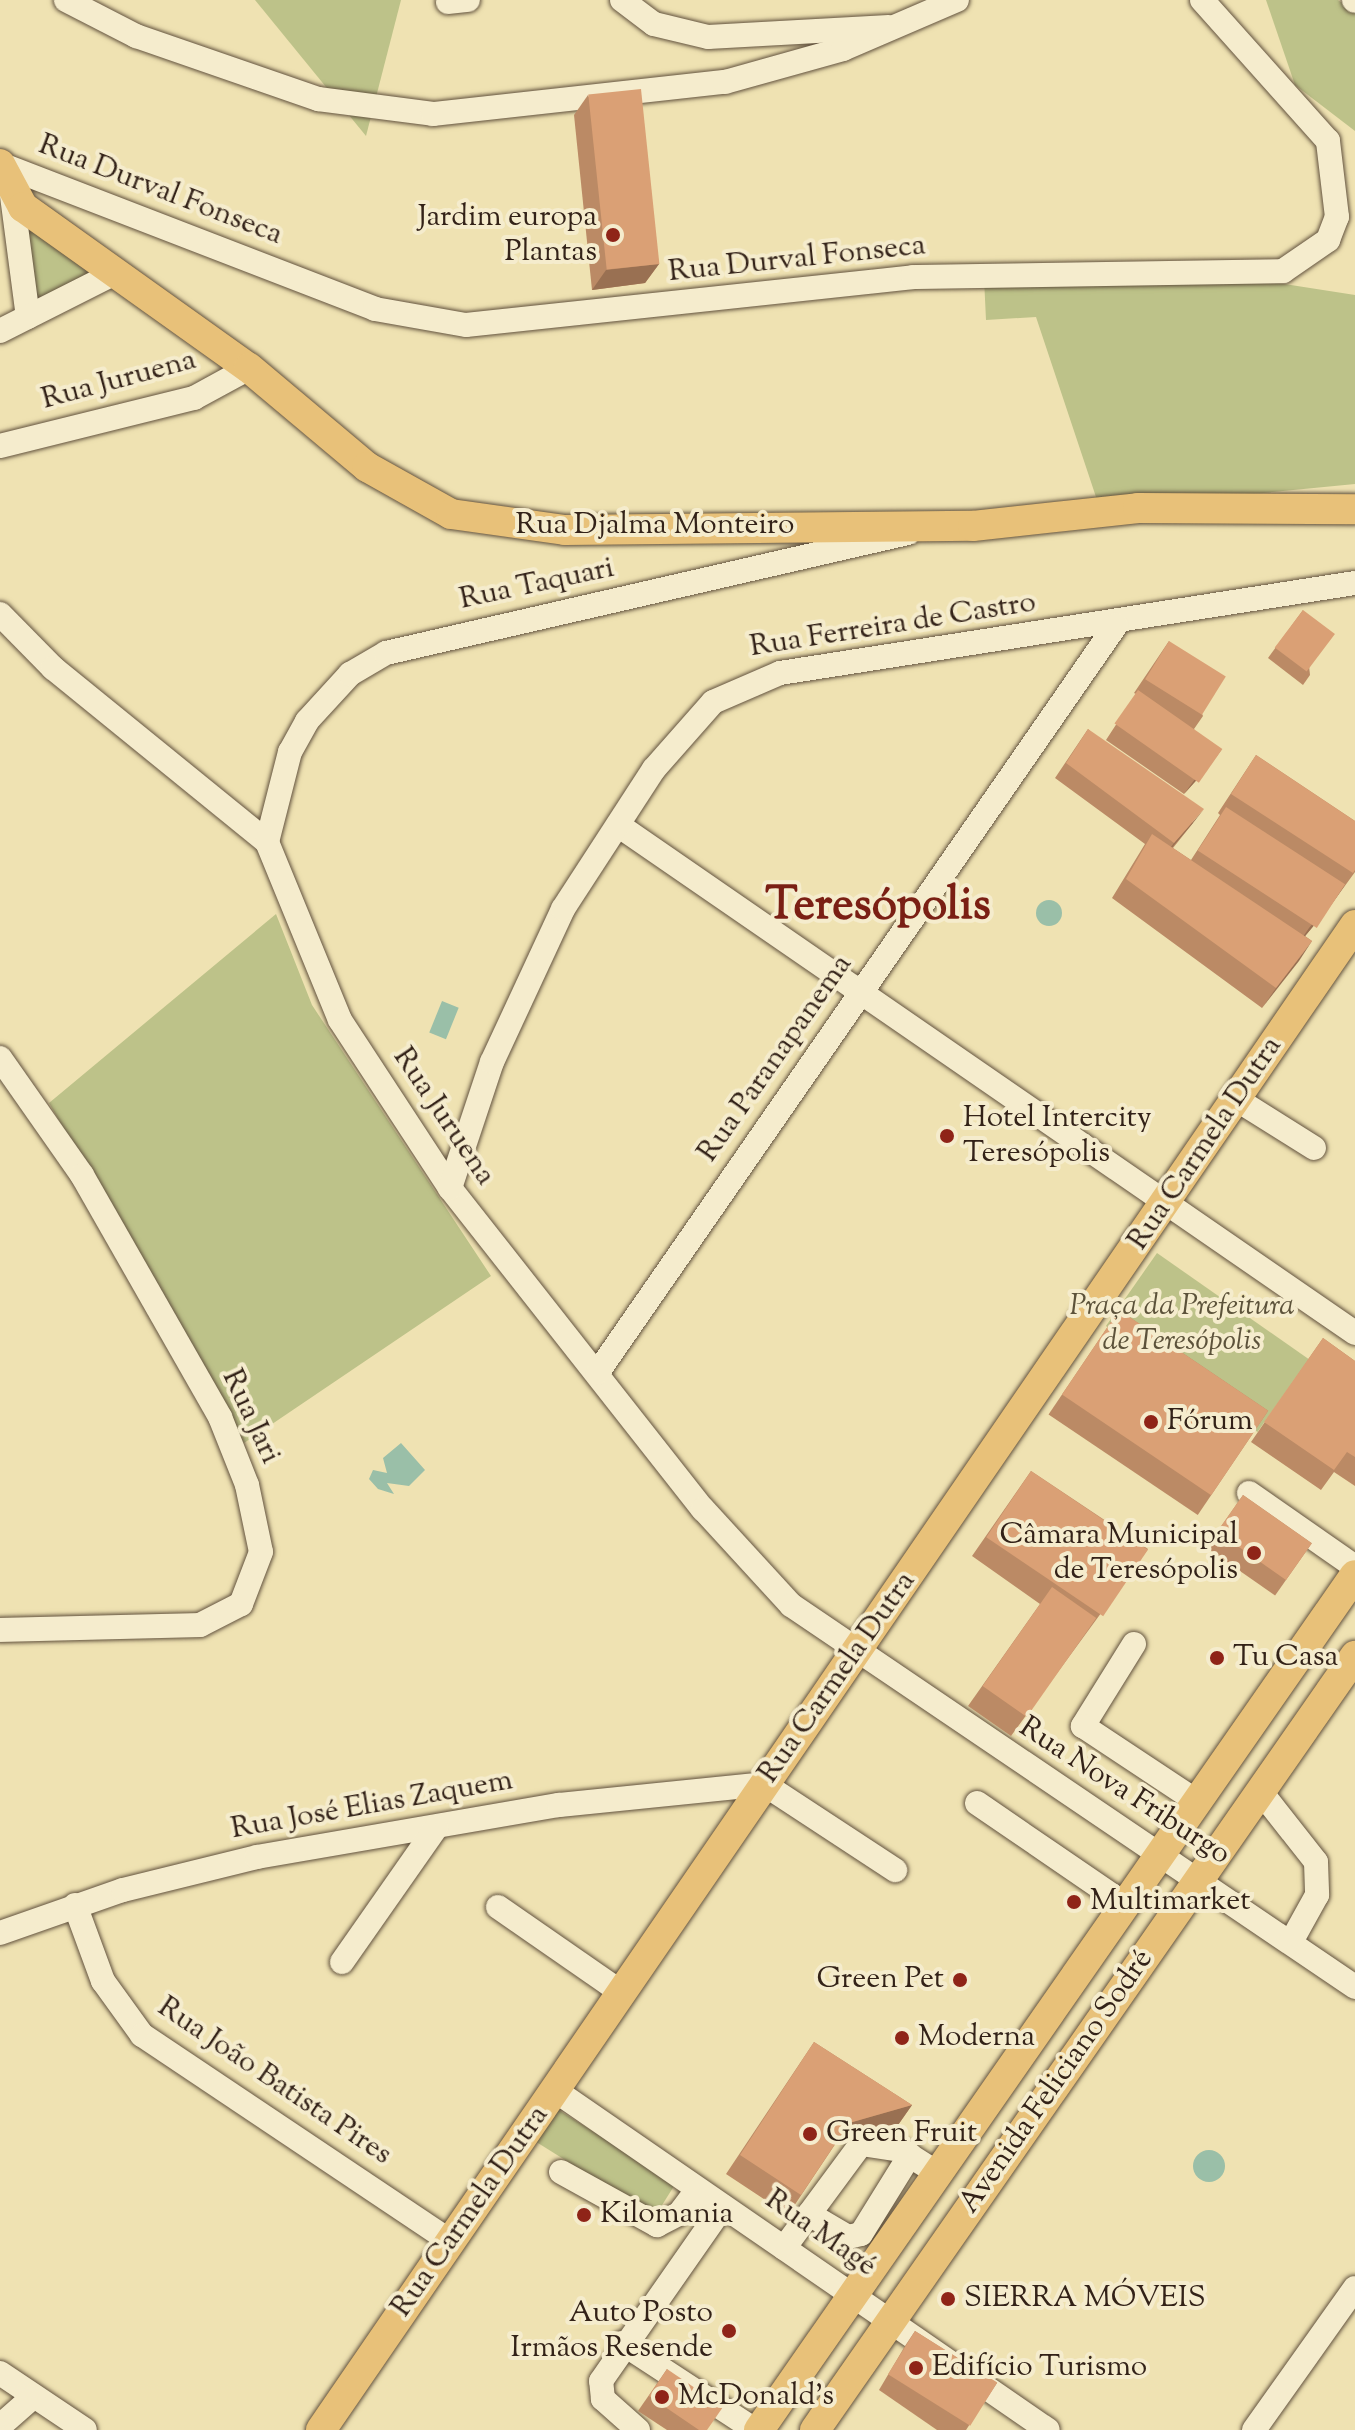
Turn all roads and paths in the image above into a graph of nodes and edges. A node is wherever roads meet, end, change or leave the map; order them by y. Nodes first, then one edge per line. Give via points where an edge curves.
1 (66, 0) edge
2 (622, 0) edge
3 (957, 0) edge
4 (1202, 0) edge
5 (899, 28) junction
6 (0, 164) edge
7 (12, 196) junction
8 (117, 272) junction
9 (28, 317) junction
10 (0, 331) edge
11 (249, 368) junction
12 (0, 446) edge
13 (1355, 509) edge
14 (930, 527) junction
15 (1355, 583) edge
16 (0, 614) edge
17 (1116, 625) junction
18 (618, 825) junction
19 (267, 842) junction
20 (1353, 932) edge
21 (858, 997) junction
22 (0, 1058) edge
23 (1236, 1099) junction
24 (1314, 1148) dead end
25 (450, 1188) junction
26 (1163, 1206) junction
27 (1355, 1333) edge
28 (598, 1372) junction
29 (1249, 1493) dead end
30 (1355, 1567) edge
31 (1355, 1575) edge
32 (0, 1630) edge
33 (1134, 1644) dead end
34 (855, 1654) junction
35 (1355, 1656) edge
36 (764, 1784) junction
37 (1261, 1792) junction
38 (1198, 1802) junction
39 (977, 1803) dead end
40 (436, 1828) junction
41 (1163, 1854) junction
42 (895, 1870) dead end
43 (1200, 1879) junction
44 (75, 1905) junction
45 (1126, 1905) junction
46 (498, 1907) dead end
47 (0, 1933) edge
48 (1291, 1942) junction
49 (342, 1962) dead end
50 (1355, 1987) edge
51 (622, 1993) junction
52 (556, 2091) junction
53 (910, 2155) junction
54 (561, 2172) dead end
55 (939, 2174) junction
56 (698, 2189) junction
57 (723, 2206) junction
58 (809, 2214) junction
59 (450, 2241) junction
60 (784, 2248) junction
61 (1355, 2288) edge
62 (852, 2295) junction
63 (889, 2321) junction
64 (622, 2343) junction
65 (0, 2373) edge
66 (34, 2396) junction
67 (0, 2426) edge
68 (85, 2430) edge
69 (321, 2430) edge
70 (638, 2430) edge
71 (757, 2430) edge
72 (815, 2430) edge
73 (1048, 2430) edge
74 (1254, 2430) edge

1 - 5 street via 202,60 318,99 393,113 681,92
2 - 5 street via 654,24 708,37
3 - 5 street
4 - 6 street, Rua Durval Fonseca via 1328,141 1337,217 1328,240 1283,271 913,277 466,325 375,309
6 - 7 main road
7 - 8 main road, Rua Djalma Monteiro
7 - 9 street
8 - 9 street
8 - 11 main road, Rua Djalma Monteiro
9 - 10 street
11 - 12 street, Rua Juruena via 194,398
11 - 14 main road, Rua Djalma Monteiro via 367,467 451,514 565,530
13 - 14 main road, Rua Djalma Monteiro via 1138,508
14 - 19 street, Rua Taquari via 386,653 350,674 307,721 290,752
15 - 17 street, Rua Ferreira de Castro
16 - 19 street, Rua Juruena via 53,668
17 - 18 street, Rua Ferreira de Castro via 740,684 688,727
17 - 21 street, Rua Paranapanema
18 - 21 street
18 - 25 street, Rua Ferreira de Castro via 535,964 492,1062
19 - 25 street, Rua Juruena via 340,1020
20 - 23 main road, Rua Carmela Dutra
21 - 26 street
21 - 28 street, Rua Paranapanema
22 - 32 street, Rua Jari via 82,1175 220,1417 247,1485 261,1552 241,1604 200,1625
23 - 24 street
23 - 26 main road, Rua Carmela Dutra
25 - 28 street, Rua Juruena
26 - 27 street
26 - 34 main road, Rua Carmela Dutra
28 - 34 street, Rua Juruena via 755,1567
29 - 30 street
31 - 38 main road, Avenida Feliciano Sodré
33 - 38 street via 1083,1726
34 - 36 main road, Rua Carmela Dutra
34 - 41 street, Rua Nova Friburgo
35 - 37 main road, Avenida Feliciano Sodré
36 - 40 street, Rua José Elias Zaquem via 559,1805
36 - 42 street
36 - 51 main road, Rua Carmela Dutra
37 - 43 main road, Avenida Feliciano Sodré
37 - 48 street via 1316,1862 1317,1895
38 - 41 main road, Avenida Feliciano Sodré
39 - 45 street
40 - 44 street, Rua José Elias Zaquem via 257,1857
40 - 49 street
41 - 43 street, Rua Nova Friburgo
41 - 45 main road, Avenida Feliciano Sodré
43 - 48 street, Rua Nova Friburgo
43 - 63 main road, Avenida Feliciano Sodré
44 - 47 street, Rua José Elias Zaquem
44 - 59 street, Rua João Batista Pires via 103,1981 142,2035
45 - 55 main road, Avenida Feliciano Sodré
46 - 51 street
48 - 50 street, Rua Nova Friburgo
51 - 52 main road, Rua Carmela Dutra
52 - 56 street, Rua Magé
52 - 59 main road, Rua Carmela Dutra
53 - 55 street
53 - 58 street via 870,2144 852,2148
53 - 58 street via 861,2234 848,2237
54 - 56 street via 657,2225 679,2214
55 - 62 main road, Avenida Feliciano Sodré
56 - 57 street, Rua Magé
57 - 60 street, Rua Magé
57 - 64 street
58 - 60 street
59 - 69 main road, Rua Carmela Dutra
60 - 62 street, Rua Magé
61 - 74 street
62 - 63 street, Rua Magé
62 - 71 main road, Avenida Feliciano Sodré
63 - 72 main road, Avenida Feliciano Sodré
63 - 73 street, Rua Magé
64 - 70 street via 601,2381 603,2399
64 - 71 street
65 - 66 street
66 - 67 street
66 - 68 street

